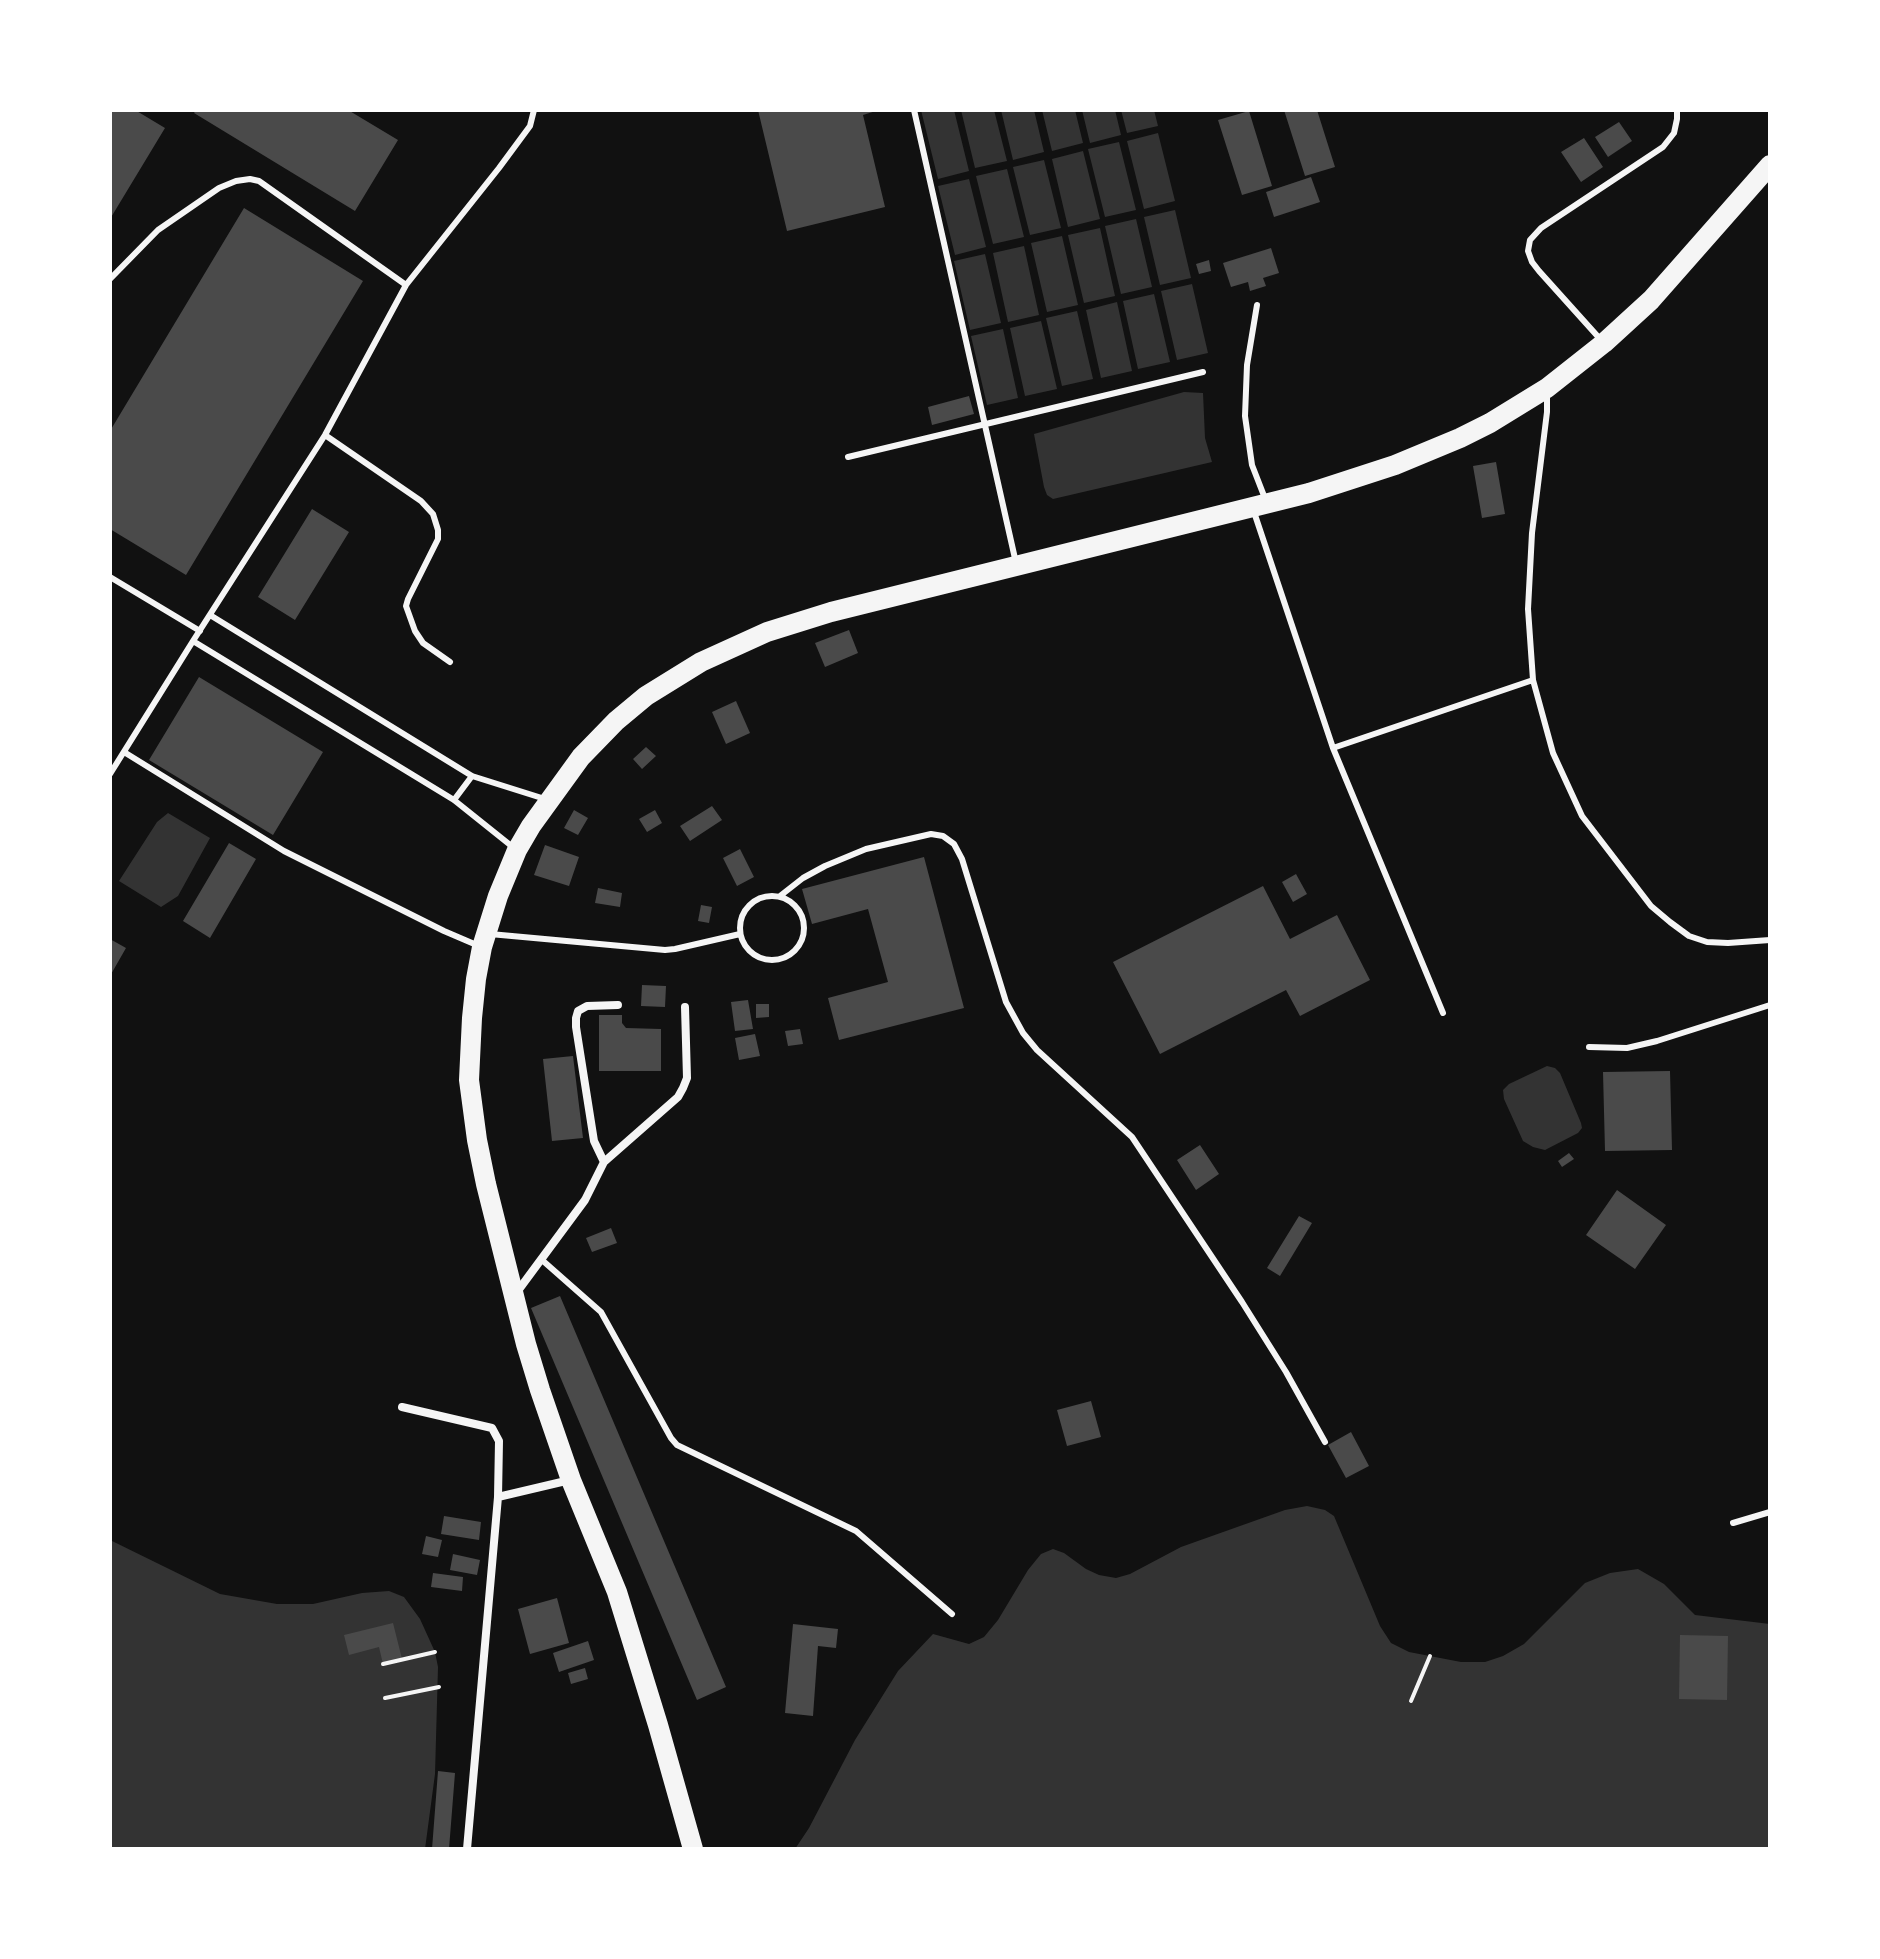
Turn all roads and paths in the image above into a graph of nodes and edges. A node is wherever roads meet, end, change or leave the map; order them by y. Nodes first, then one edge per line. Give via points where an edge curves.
1 (534, 110) edge
2 (914, 110) edge
3 (1677, 110) edge
4 (1770, 165) edge
5 (110, 279) edge
6 (406, 285) junction
7 (1257, 305) dead end
8 (1604, 343) junction
9 (1203, 372) dead end
10 (1547, 388) junction
11 (985, 425) junction
12 (325, 435) junction
13 (848, 457) dead end
14 (1260, 506) junction
15 (1017, 566) junction
16 (110, 577) edge
17 (210, 615) junction
18 (200, 631) junction
19 (193, 641) junction
20 (450, 662) dead end
21 (1533, 680) junction
22 (1333, 748) junction
23 (124, 752) junction
24 (110, 774) edge
25 (472, 776) junction
26 (454, 800) junction
27 (548, 800) junction
28 (517, 850) junction
29 (780, 896) junction
30 (740, 934) junction
31 (484, 940) junction
32 (1770, 940) edge
33 (618, 1005) dead end
34 (1770, 1005) edge
35 (685, 1007) dead end
36 (1443, 1013) dead end
37 (1589, 1047) dead end
38 (604, 1162) junction
39 (542, 1260) junction
40 (514, 1296) junction
41 (402, 1407) dead end
42 (1325, 1442) dead end
43 (571, 1480) junction
44 (498, 1497) junction
45 (1770, 1512) edge
46 (1733, 1523) dead end
47 (952, 1614) dead end
48 (435, 1652) dead end
49 (1430, 1656) dead end
50 (383, 1664) dead end
51 (439, 1687) dead end
52 (385, 1698) dead end
53 (1411, 1701) dead end
54 (467, 1849) edge
55 (693, 1849) edge

1 - 6 lane via 530,126
2 - 11 lane
3 - 8 lane via 1674,133 1663,147 1530,240 1532,262
4 - 8 highway via 1651,300
5 - 6 lane via 158,230 219,188 250,179
6 - 12 lane
7 - 14 lane via 1245,416
8 - 10 highway
9 - 11 lane
10 - 14 highway via 1490,423 1429,451 1360,478
10 - 21 lane via 1528,609
11 - 13 lane
11 - 15 lane
12 - 17 lane
12 - 20 lane via 433,514 438,539 406,606 423,643
14 - 15 highway
14 - 22 lane
15 - 27 highway via 831,612 767,632 701,662 616,721
16 - 18 lane
17 - 18 lane
17 - 25 lane
18 - 19 lane
19 - 23 lane
19 - 26 lane
21 - 22 lane
21 - 32 lane via 1553,753 1582,816 1651,906 1689,936 1707,942
22 - 36 lane
23 - 24 lane
23 - 31 lane via 284,851 444,931
25 - 26 lane
25 - 27 lane
26 - 28 lane
27 - 28 highway
28 - 31 highway
29 - 30 lane via 750,904
29 - 30 lane via 803,919 797,948 781,959 761,958
29 - 42 lane via 803,878 866,849 931,834 954,844 1006,1002 1023,1033 1120,1124 1144,1154 1257,1325
30 - 31 lane via 665,950
31 - 40 highway via 469,1080 486,1184
33 - 38 street via 587,1006 576,1018 594,1141
34 - 37 lane via 1627,1048
35 - 38 street via 683,1088
38 - 39 street via 585,1200
39 - 40 street
39 - 47 lane via 601,1312 677,1445 856,1531
40 - 43 highway
41 - 44 street via 492,1428 499,1441
43 - 44 street
43 - 55 highway via 617,1592
44 - 54 street
45 - 46 lane
48 - 50 path
49 - 53 path
51 - 52 path

